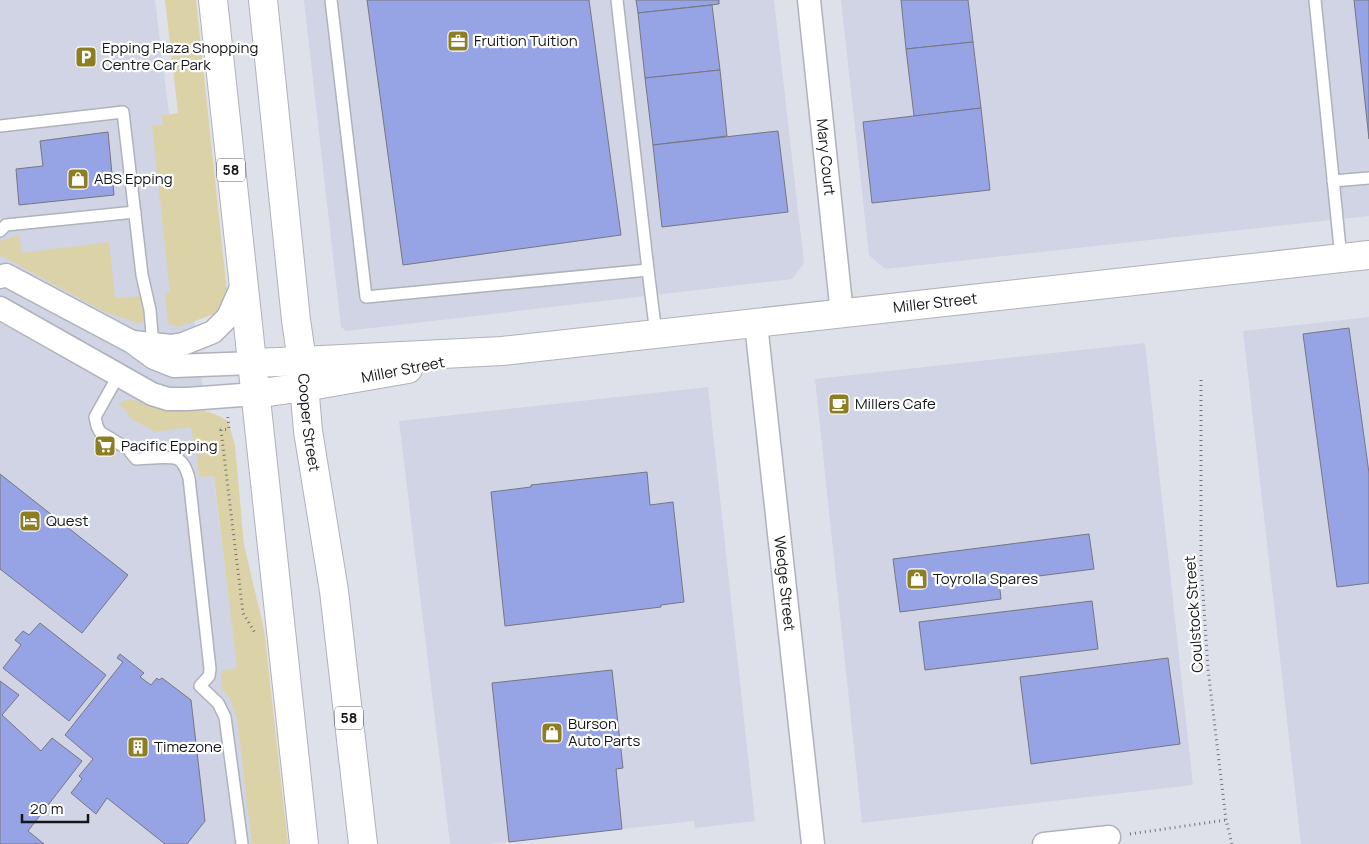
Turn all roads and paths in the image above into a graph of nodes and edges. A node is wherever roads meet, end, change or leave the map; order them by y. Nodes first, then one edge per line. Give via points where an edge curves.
1 (213, 0) edge
2 (263, 0) edge
3 (331, 0) edge
4 (617, 0) edge
5 (809, 0) edge
6 (1315, 0) edge
7 (0, 126) edge
8 (1369, 178) edge
9 (1333, 181) junction
10 (135, 212) junction
11 (0, 231) edge
12 (1369, 255) edge
13 (1341, 258) junction
14 (648, 270) junction
15 (0, 276) edge
16 (244, 281) junction
17 (0, 308) edge
18 (842, 314) junction
19 (756, 324) junction
20 (656, 334) junction
21 (146, 348) junction
22 (253, 363) junction
23 (303, 374) junction
24 (118, 376) junction
25 (1201, 380) dead end
26 (255, 394) junction
27 (226, 396) junction
28 (258, 637) dead end
29 (1226, 820) junction
30 (1109, 837) joint
31 (242, 844) edge
32 (304, 844) edge
33 (363, 844) edge
34 (813, 844) edge
35 (1044, 844) edge
36 (1232, 844) edge

1 - 16 main road, 58
2 - 23 main road, Cooper Street / 58
3 - 14 lane via 366,297
4 - 14 lane
5 - 18 street, Mary Court
6 - 9 lane
7 - 10 lane via 123,112
8 - 9 lane
9 - 13 lane
10 - 11 lane via 6,226
10 - 21 lane via 142,275 150,310
12 - 13 main road, Miller Street
13 - 18 main road, Miller Street
14 - 20 lane
15 - 21 street via 6,276
16 - 21 street via 228,317 213,332 183,344
16 - 22 main road, 58
17 - 24 street
18 - 19 main road, Miller Street
19 - 20 main road, Miller Street
19 - 34 street, Wedge Street
20 - 23 main road, Miller Street
21 - 22 street via 174,366
22 - 23 main road
22 - 26 main road, 58
23 - 26 main road
23 - 33 main road, Cooper Street / 58 via 308,431 334,591
24 - 27 street via 168,399
24 - 31 lane via 95,417 100,432 128,449 136,460 179,460 189,478 210,668 209,676 200,686 218,703 225,718
25 - 29 path, Coulstock Street via 1202,563 1208,669
26 - 27 street
26 - 32 main road, 58
27 - 28 path via 229,429 221,430 244,613
29 - 30 path
29 - 36 path, Coulstock Street
30 - 35 street

